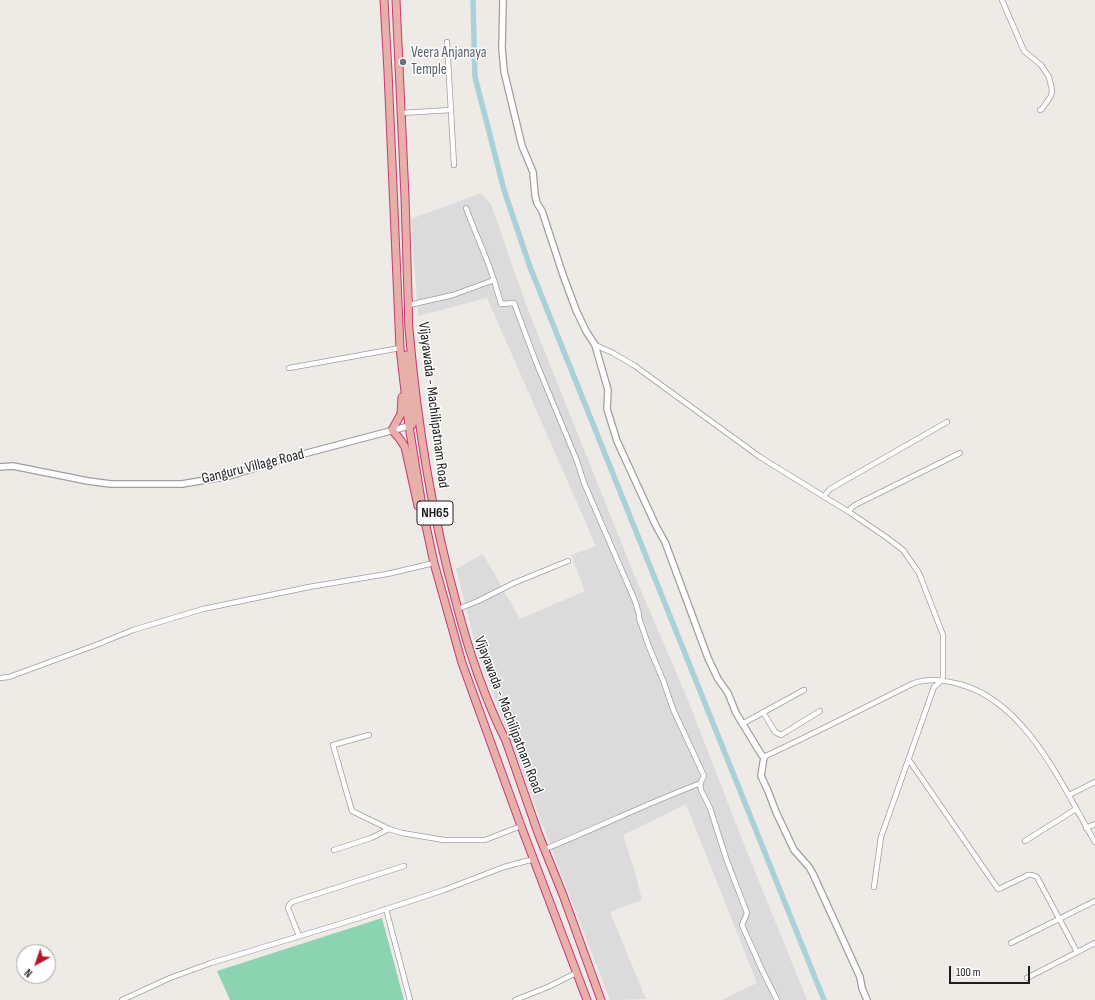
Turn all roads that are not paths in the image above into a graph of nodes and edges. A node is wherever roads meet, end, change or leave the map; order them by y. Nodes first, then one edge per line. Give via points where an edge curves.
1 (384, 0) edge
2 (396, 0) edge
3 (503, 0) edge
4 (1002, 0) edge
5 (447, 42) dead end
6 (451, 110) junction
7 (1040, 110) dead end
8 (401, 113) junction
9 (454, 165) dead end
10 (466, 208) dead end
11 (494, 280) junction
12 (409, 306) junction
13 (410, 337) junction
14 (595, 345) junction
15 (400, 348) junction
16 (401, 359) junction
17 (289, 368) dead end
18 (947, 422) dead end
19 (409, 426) junction
20 (392, 430) junction
21 (960, 453) dead end
22 (0, 467) edge
23 (824, 496) junction
24 (423, 512) junction
25 (849, 512) junction
26 (568, 561) dead end
27 (434, 563) junction
28 (458, 609) junction
29 (0, 678) edge
30 (942, 680) junction
31 (804, 690) dead end
32 (820, 710) dead end
33 (763, 712) junction
34 (742, 724) junction
35 (370, 735) dead end
36 (764, 757) junction
37 (909, 760) junction
38 (1095, 782) edge
39 (701, 783) junction
40 (1069, 795) junction
41 (1076, 809) junction
42 (1095, 824) edge
43 (521, 826) junction
44 (1086, 828) junction
45 (389, 829) junction
46 (1025, 841) dead end
47 (1095, 842) edge
48 (544, 849) junction
49 (334, 850) dead end
50 (534, 859) junction
51 (404, 866) dead end
52 (874, 887) dead end
53 (1095, 901) edge
54 (386, 909) junction
55 (1060, 918) junction
56 (299, 936) junction
57 (1011, 943) dead end
58 (1095, 944) edge
59 (1077, 952) junction
60 (576, 973) junction
61 (1027, 978) dead end
62 (122, 1000) edge
63 (410, 1000) edge
64 (515, 1000) edge
65 (587, 1000) edge
66 (601, 1000) edge
67 (777, 1000) edge
68 (867, 1000) edge

1 - 15 highway, Vijayawada - Machilipatnam Road / NH65
2 - 8 highway, Vijayawada - Machilipatnam Road / NH65
3 - 14 street via 504,71 522,146 532,172 537,203 576,310
4 - 7 street via 1024,51 1041,65 1049,77 1051,96
5 - 6 street
6 - 8 street
6 - 9 street
8 - 12 highway, Vijayawada - Machilipatnam Road / NH65
10 - 11 street
11 - 12 street
11 - 39 street via 501,304 514,303 518,312 584,483 633,595 649,647 673,709 704,776
12 - 13 highway, Vijayawada - Machilipatnam Road / NH65
13 - 19 highway via 407,350 414,423
13 - 28 highway, Vijayawada - Machilipatnam Road / NH65 via 425,465 444,561
14 - 23 street via 635,366 760,457
14 - 34 street via 608,390 607,409 617,441 665,542 708,658
15 - 16 highway, Vijayawada - Machilipatnam Road / NH65
15 - 17 street
16 - 19 highway, Vijayawada - Machilipatnam Road / NH65
16 - 20 highway via 401,414
18 - 23 street via 830,489
19 - 20 street, Ganguru Village Road
19 - 24 highway, Vijayawada - Machilipatnam Road / NH65
20 - 22 street, Ganguru Village Road via 229,476 182,484 111,484 13,466
20 - 24 highway via 405,447 416,500
21 - 25 street via 855,505
23 - 25 street
24 - 27 highway, Vijayawada - Machilipatnam Road / NH65
25 - 30 street via 903,550 919,573 942,635
26 - 28 street
27 - 29 street via 203,609 133,630 96,646
27 - 43 highway, Vijayawada - Machilipatnam Road / NH65 via 462,663
28 - 48 highway, Vijayawada - Machilipatnam Road / NH65 via 479,676 506,740
30 - 36 street via 914,683
30 - 37 street via 934,687
30 - 40 street via 979,690 1000,704 1031,737
31 - 33 street
32 - 33 street via 781,735 775,732
33 - 34 street
34 - 36 street
35 - 45 street via 333,745 352,811
36 - 68 street via 761,776 776,812 794,850 813,874 860,977
37 - 52 street via 881,837
37 - 55 street via 998,889 1028,875 1035,875
38 - 40 street
39 - 48 street
39 - 67 street via 724,854 747,913 742,925
40 - 41 street
41 - 44 street
41 - 46 street
42 - 44 street
43 - 45 street via 485,840 444,840
43 - 50 highway, Vijayawada - Machilipatnam Road / NH65
44 - 47 street
45 - 49 street
48 - 66 highway, Vijayawada - Machilipatnam Road / NH65
50 - 54 street via 504,867
50 - 60 highway, Vijayawada - Machilipatnam Road / NH65
51 - 56 street via 292,902 289,911
53 - 55 street
54 - 56 street
54 - 63 street
55 - 57 street
55 - 59 street
56 - 62 street via 211,962
58 - 59 street
59 - 61 street
60 - 64 street
60 - 65 highway, Vijayawada - Machilipatnam Road / NH65

